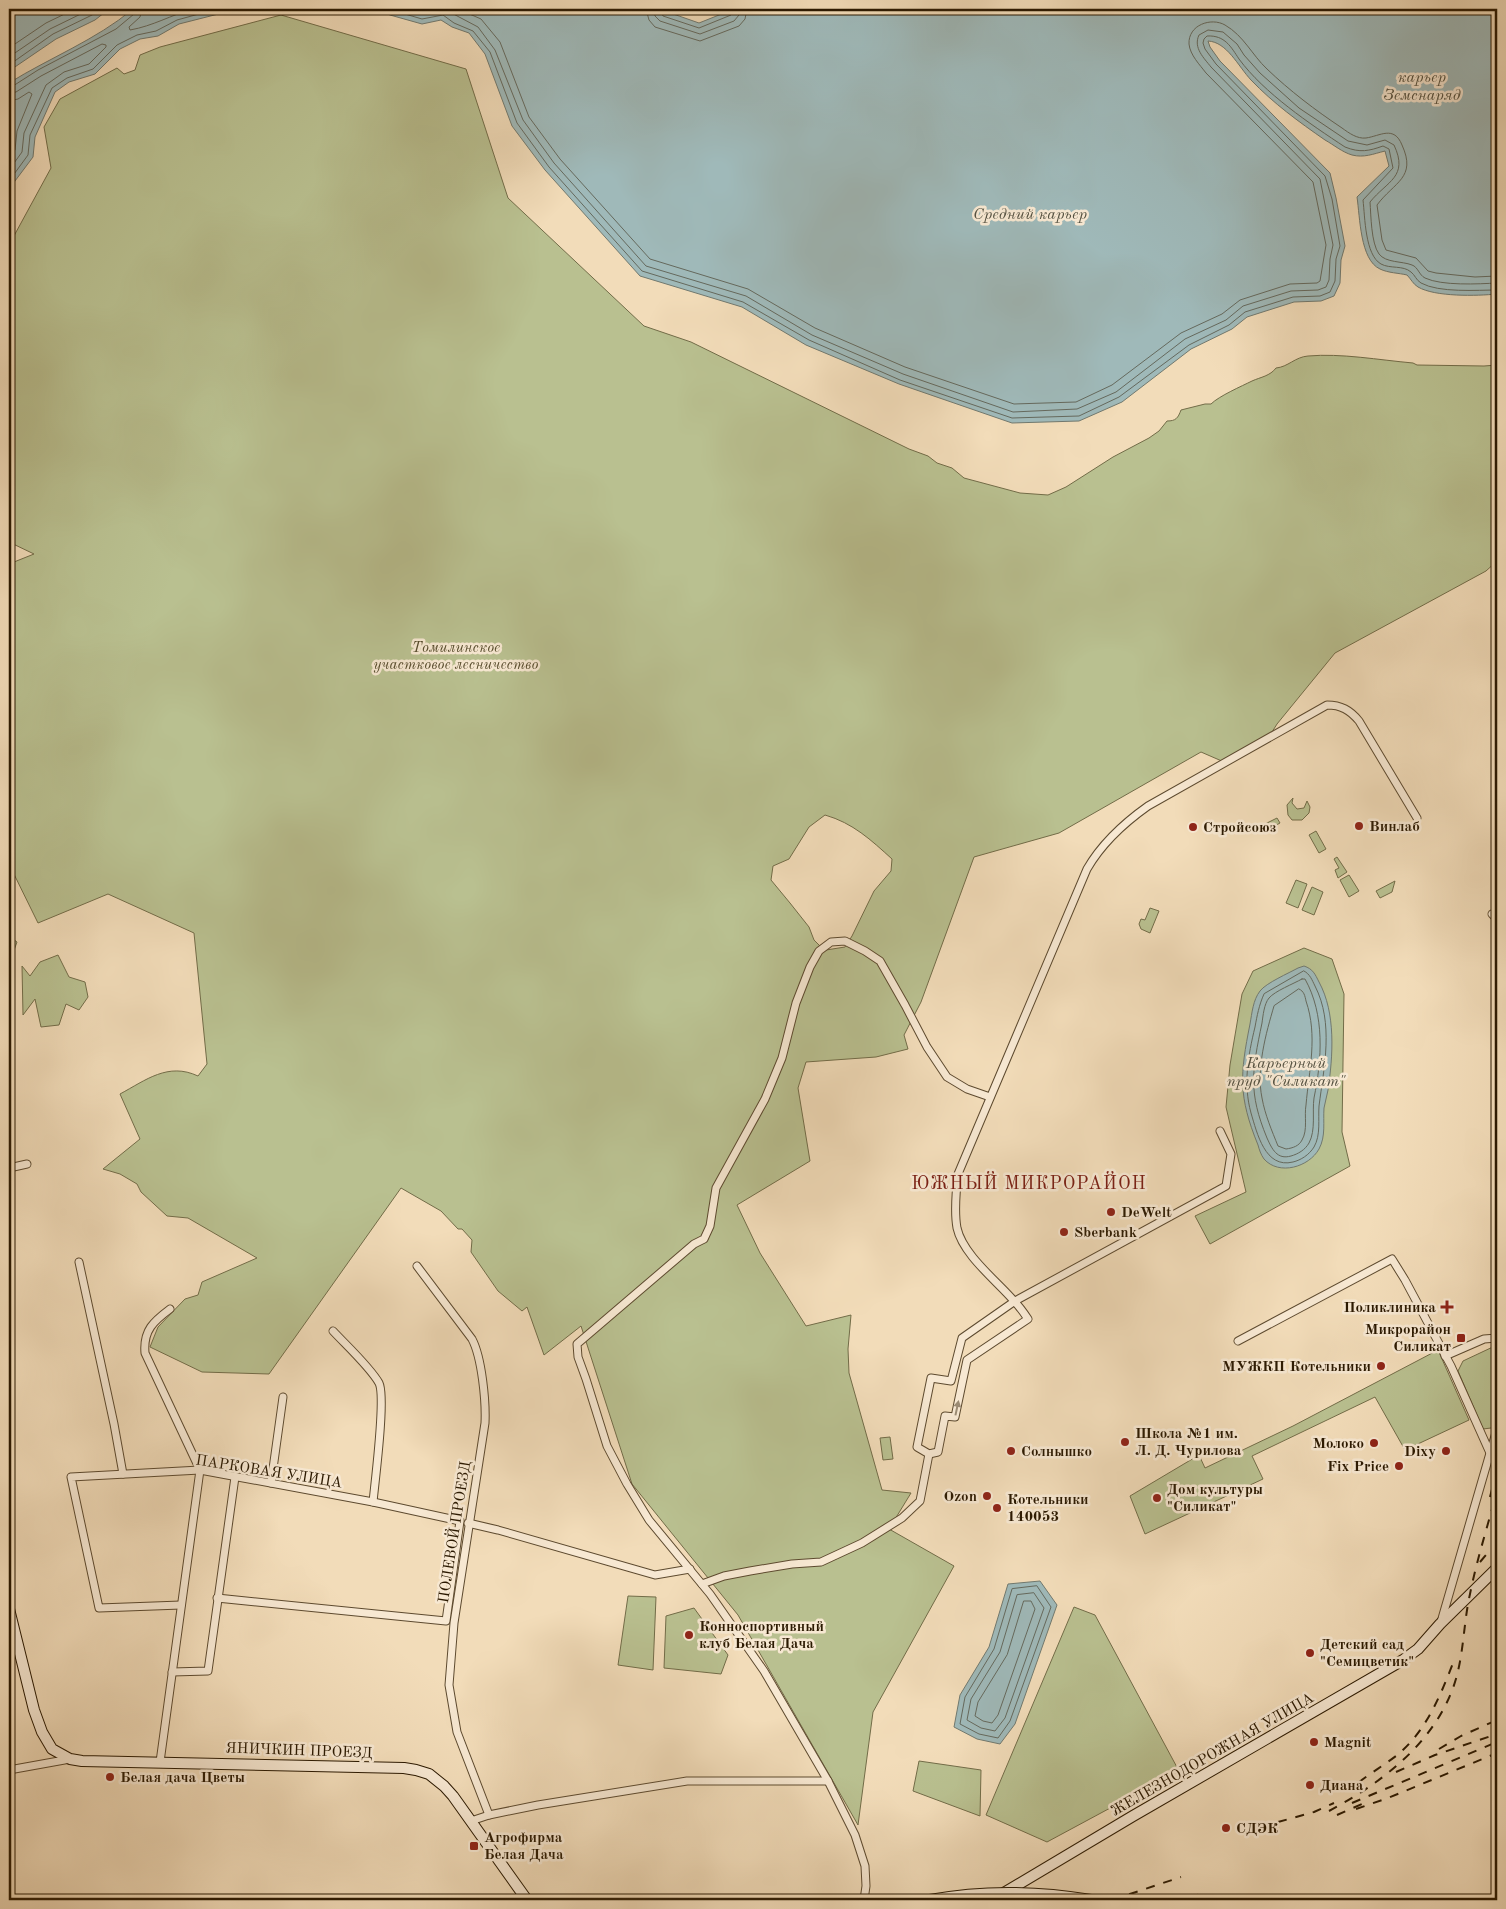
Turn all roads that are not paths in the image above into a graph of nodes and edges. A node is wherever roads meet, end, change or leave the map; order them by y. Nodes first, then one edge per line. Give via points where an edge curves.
1 (1417, 818) dead end
2 (990, 1097) junction
3 (1220, 1131) dead end
4 (28, 1164) dead end
5 (9, 1168) edge
6 (79, 1262) dead end
7 (417, 1266) dead end
8 (1015, 1301) junction
9 (170, 1309) dead end
10 (333, 1331) dead end
11 (1497, 1338) edge
12 (1238, 1341) dead end
13 (1445, 1356) junction
14 (283, 1397) dead end
15 (1497, 1429) edge
16 (1490, 1453) junction
17 (929, 1454) junction
18 (200, 1470) junction
19 (123, 1474) junction
20 (235, 1477) junction
21 (271, 1483) junction
22 (373, 1502) junction
23 (468, 1523) junction
24 (1497, 1568) edge
25 (690, 1569) junction
26 (702, 1584) junction
27 (218, 1598) junction
28 (181, 1605) junction
29 (9, 1609) edge
30 (1440, 1624) junction
31 (172, 1672) junction
32 (70, 1759) junction
33 (160, 1762) junction
34 (9, 1770) edge
35 (828, 1781) junction
36 (489, 1815) junction
37 (471, 1821) junction
38 (527, 1900) edge
39 (864, 1900) edge
40 (930, 1900) edge
41 (992, 1900) edge
42 (1091, 1900) edge

1 - 2 street via 1359,721 1350,711 1334,705 1322,707 1148,806 1103,846 1087,869
2 - 8 street via 958,1174 958,1229 979,1265
2 - 25 street via 956,1084 939,1068 880,962 845,941 831,942 819,950 796,1003 782,1058 765,1099 716,1188 710,1226 704,1239 694,1244 577,1344 578,1357 608,1448 649,1520
3 - 8 street via 1231,1154 1226,1186
4 - 5 street
6 - 19 street
7 - 23 street, ПОЛЕВОЙ ПРОЕЗД via 476,1348 485,1417
17 -> 8 street via 938,1452 945,1416 955,1417 967,1360 1028,1319
8 - 17 street via 962,1338 951,1381 931,1378 917,1446
9 - 18 street via 150,1327 145,1353
10 - 22 street via 380,1386 382,1403
11 - 13 street via 1484,1339
12 - 13 street via 1392,1259
13 - 16 street
14 - 21 street
15 - 16 street
16 - 30 street
17 - 26 street via 920,1501 902,1518 862,1543 821,1562 750,1571
18 - 19 street, ПАРКОВАЯ УЛИЦА
18 - 20 street, ПАРКОВАЯ УЛИЦА
18 - 28 street
19 - 28 street, ПАРКОВАЯ УЛИЦА via 71,1477 99,1608
20 - 21 street, ПАРКОВАЯ УЛИЦА
20 - 27 street
21 - 22 street, ПАРКОВАЯ УЛИЦА
22 - 27 street, ПАРКОВАЯ УЛИЦА via 460,1521 446,1622
23 - 25 street via 655,1575
23 - 36 street, ПОЛЕВОЙ ПРОЕЗД via 449,1685 457,1732
24 - 30 street, ЖЕЛЕЗНОДОРОЖНАЯ УЛИЦА
25 - 26 street
26 - 35 street via 764,1671
27 - 31 street via 208,1671
28 - 31 street
29 - 32 street via 42,1732 52,1749
30 - 41 street, ЖЕЛЕЗНОДОРОЖНАЯ УЛИЦА via 1418,1649 1403,1660
31 - 33 street
32 - 33 street, ЯНИЧКИН ПРОЕЗД
32 - 34 street, ЯНИЧКИН ПРОЕЗД
33 - 37 street, ЯНИЧКИН ПРОЕЗД via 416,1770 438,1780
35 - 36 street via 687,1781 538,1804
35 - 39 street via 855,1835 865,1866
36 - 37 street
37 - 38 street, ЯНИЧКИН ПРОЕЗД
40 - 42 street, bridge via 1013,1892

